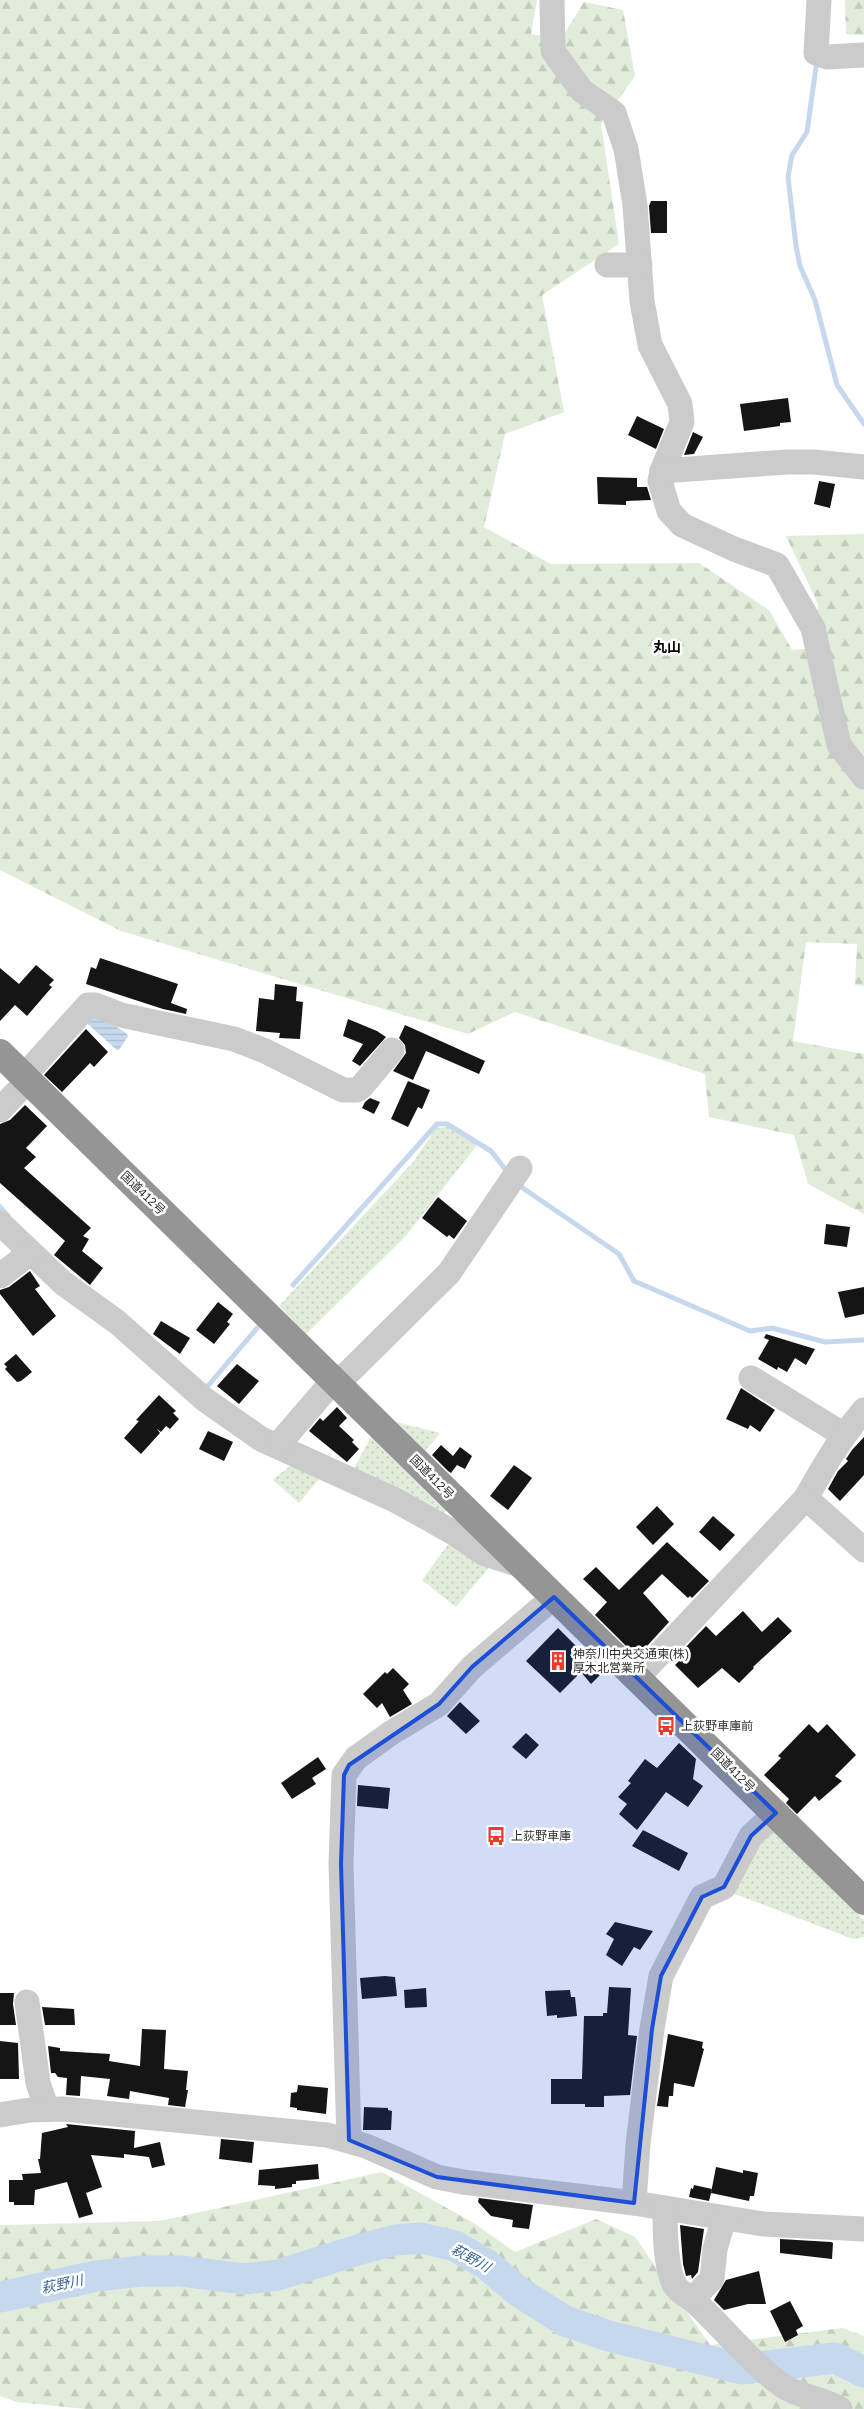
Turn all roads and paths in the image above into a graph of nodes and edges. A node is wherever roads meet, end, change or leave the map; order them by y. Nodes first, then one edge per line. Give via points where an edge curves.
1 (552, 0) edge
2 (819, 0) edge
3 (864, 56) edge
4 (607, 265) dead end
5 (644, 279) junction
6 (648, 333) junction
7 (642, 364) dead end
8 (864, 466) edge
9 (662, 471) junction
10 (864, 777) edge
11 (392, 1050) dead end
12 (0, 1053) edge
13 (26, 1078) junction
14 (0, 1110) edge
15 (516, 1174) dead end
16 (0, 1224) edge
17 (30, 1253) junction
18 (0, 1276) edge
19 (751, 1378) dead end
20 (334, 1380) junction
21 (864, 1410) edge
22 (844, 1435) junction
23 (277, 1446) junction
24 (806, 1498) junction
25 (864, 1550) edge
26 (523, 1566) junction
27 (554, 1597) junction
28 (637, 1678) junction
29 (776, 1813) junction
30 (864, 1901) edge
31 (27, 2002) dead end
32 (47, 2109) junction
33 (0, 2115) edge
34 (349, 2140) junction
35 (634, 2203) junction
36 (665, 2208) junction
37 (724, 2218) junction
38 (864, 2229) edge
39 (692, 2299) junction
40 (840, 2409) edge

1 - 5 street via 553,51 582,91 614,113 626,149
2 - 3 street via 816,53 827,57
4 - 5 street
5 - 6 street
6 - 7 street via 638,334
6 - 9 street via 650,345 680,404 682,422
8 - 9 street via 788,462
9 - 10 street via 660,481 669,510 682,525 777,564 813,628 839,745
11 - 13 street via 362,1086 357,1090 343,1090 234,1039 88,1005
12 - 13 highway, 国道412号
13 - 14 street
13 - 20 highway, 国道412号
15 - 20 street via 449,1273 347,1374
16 - 17 street
17 - 18 street
17 - 23 street via 63,1283 117,1322 204,1400 261,1439
19 - 22 street
20 - 23 street
20 - 26 highway, 国道412号
21 - 22 street
22 - 24 street via 822,1466
23 - 26 street via 395,1500 483,1553
24 - 25 street
24 - 28 street
26 - 27 highway, 国道412号
27 - 28 highway, 国道412号
27 - 34 street via 472,1667 439,1704 356,1758 344,1775 341,1864
28 - 29 highway, 国道412号
29 - 30 highway, 国道412号
29 - 35 street via 751,1836 724,1887 702,1897 661,1976 638,2144
31 - 32 street via 38,2083
32 - 33 street
32 - 34 street via 327,2135
34 - 35 street via 437,2177
35 - 36 street
36 - 37 street
36 - 39 street via 673,2282 681,2295
37 - 38 street via 764,2224
37 - 39 street via 715,2249 712,2279
39 - 40 street via 784,2387

